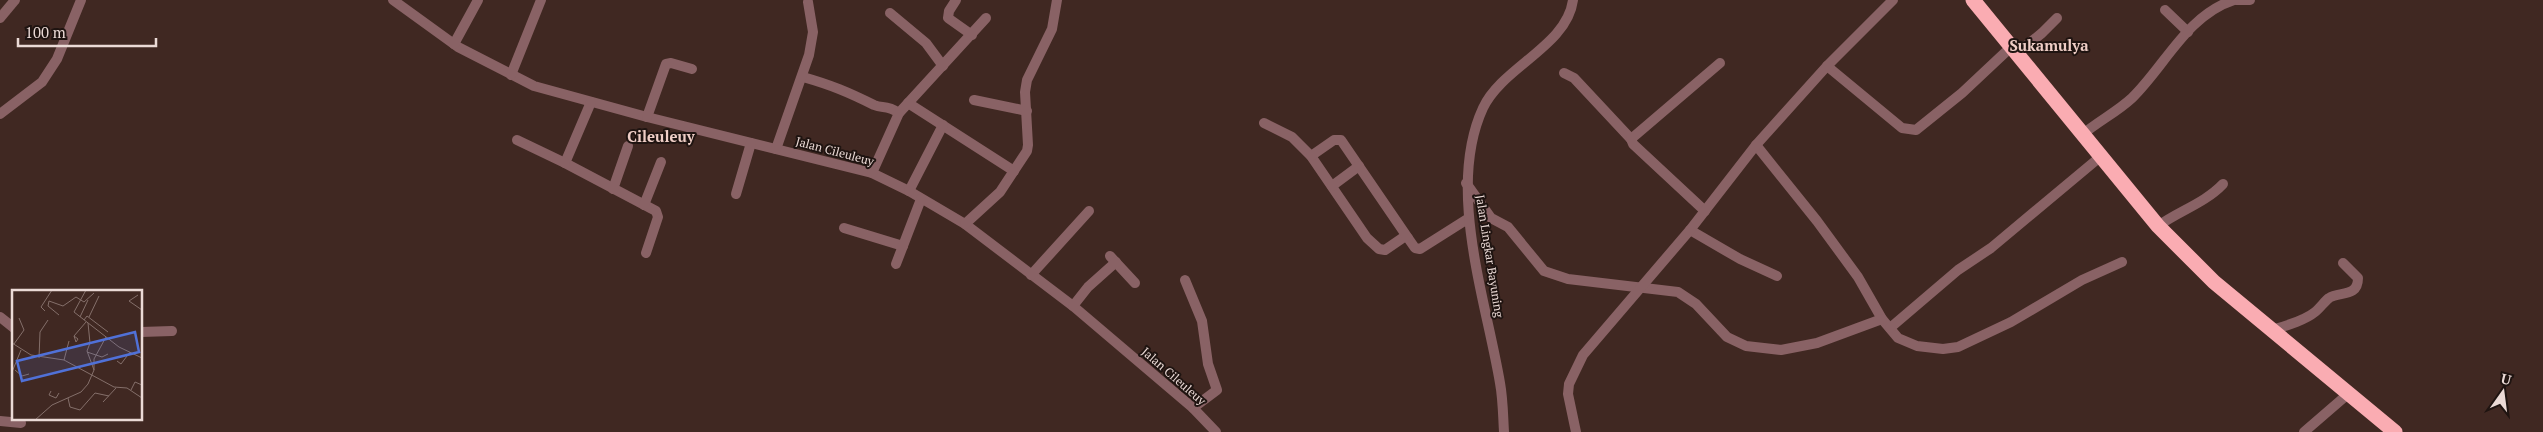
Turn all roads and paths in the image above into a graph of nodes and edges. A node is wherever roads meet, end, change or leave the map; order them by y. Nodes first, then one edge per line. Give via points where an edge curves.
1 (14, 0) edge
2 (81, 0) edge
3 (393, 0) edge
4 (478, 0) edge
5 (541, 0) edge
6 (956, 0) edge
7 (1057, 0) edge
8 (1573, 0) edge
9 (1893, 0) edge
10 (1973, 0) edge
11 (2235, 0) edge
12 (2250, 0) edge
13 (808, 2) dead end
14 (2165, 10) dead end
15 (890, 13) dead end
16 (0, 18) edge
17 (986, 18) dead end
18 (2057, 18) dead end
19 (2188, 32) junction
20 (972, 35) junction
21 (454, 44) junction
22 (2014, 50) junction
23 (1720, 63) dead end
24 (943, 66) junction
25 (1827, 66) junction
26 (692, 68) dead end
27 (1564, 73) dead end
28 (512, 75) junction
29 (803, 77) junction
30 (974, 100) dead end
31 (591, 102) junction
32 (908, 103) junction
33 (1026, 111) junction
34 (899, 113) junction
35 (0, 114) edge
36 (647, 117) junction
37 (1264, 123) dead end
38 (943, 126) junction
39 (2082, 135) junction
40 (1631, 139) junction
41 (517, 140) dead end
42 (751, 143) junction
43 (1756, 145) junction
44 (628, 146) dead end
45 (776, 149) junction
46 (1311, 156) junction
47 (2100, 157) junction
48 (662, 162) dead end
49 (565, 163) junction
50 (1359, 166) junction
51 (1014, 171) junction
52 (872, 173) junction
53 (1466, 183) junction
54 (2223, 184) dead end
55 (1332, 186) junction
56 (612, 189) junction
57 (909, 191) junction
58 (736, 194) dead end
59 (921, 198) junction
60 (644, 205) junction
61 (1088, 211) dead end
62 (1705, 212) junction
63 (1469, 218) junction
64 (965, 224) junction
65 (2158, 226) junction
66 (844, 228) dead end
67 (1690, 230) junction
68 (1408, 238) junction
69 (903, 246) junction
70 (646, 253) dead end
71 (2122, 262) dead end
72 (2343, 262) dead end
73 (896, 264) dead end
74 (1031, 275) junction
75 (1777, 276) dead end
76 (1185, 280) dead end
77 (1135, 284) dead end
78 (1642, 286) junction
79 (1073, 306) junction
80 (0, 317) edge
81 (1882, 319) junction
82 (12, 327) edge
83 (1890, 328) junction
84 (2272, 330) junction
85 (172, 331) dead end
86 (142, 332) edge
87 (2348, 394) junction
88 (1193, 408) junction
89 (0, 421) edge
90 (21, 423) dead end
91 (1216, 432) edge
92 (1504, 432) edge
93 (1576, 432) edge
94 (2304, 432) edge
95 (2395, 432) edge

1 - 16 street
2 - 35 street via 57,59 42,82
3 - 21 street, Jalan Cileuleuy
4 - 21 street
5 - 28 street
6 - 20 street via 948,18
7 - 33 street via 1052,29 1027,80
8 - 53 street, Jalan Lingkar Bayuning via 1571,12 1556,34 1491,94 1476,125
9 - 25 street
10 - 22 highway
11 - 12 street
11 - 19 street via 2221,4
13 - 29 street via 813,32
14 - 19 street
15 - 24 street via 926,43
17 - 20 street
18 - 22 street via 2042,33
19 - 39 street via 2131,99
20 - 24 street
21 - 28 street, Jalan Cileuleuy
22 - 25 street via 1916,130 1902,128
22 - 39 highway
23 - 40 street
24 - 32 street
25 - 43 street
26 - 36 street via 666,64
27 - 40 street via 1574,78
28 - 31 street, Jalan Cileuleuy via 534,86
29 - 34 street via 836,86 874,106 888,106
29 - 45 street
30 - 33 street
31 - 36 street, Jalan Cileuleuy
31 - 49 street
32 - 34 street
32 - 38 street
33 - 51 street via 1028,145
34 - 52 street
36 - 42 street, Jalan Cileuleuy
37 - 46 street via 1292,137
38 - 51 street
38 - 57 street
39 - 47 highway
40 - 62 street
41 - 49 street
42 - 45 street, Jalan Cileuleuy
42 - 58 street
43 - 62 street
43 - 81 street via 1817,220 1858,277
44 - 56 street
45 - 52 street, Jalan Cileuleuy
46 - 50 street via 1339,140
46 - 55 street
47 - 65 highway
47 - 83 street
48 - 60 street
49 - 56 street
50 - 55 street
50 - 68 street
51 - 64 street via 1000,192
52 - 57 street, Jalan Cileuleuy
53 - 63 street, Jalan Lingkar Bayuning
53 - 78 street via 1491,218 1508,226 1544,271 1568,279
54 - 65 street via 2215,193
55 - 68 street via 1374,247 1385,250
56 - 60 street
57 - 59 street, Jalan Cileuleuy
59 - 64 street, Jalan Cileuleuy
59 - 69 street
60 - 70 street via 658,217
61 - 74 street
62 - 67 street
63 - 68 street via 1420,249 1415,248
63 - 92 street, Jalan Lingkar Bayuning via 1501,385
64 - 74 street, Jalan Cileuleuy
65 - 84 highway via 2214,282
66 - 69 street
67 - 75 street
67 - 78 street
69 - 73 street
71 - 83 street via 2082,280 2011,322 1958,346 1943,349 1916,346 1898,338
72 - 84 street via 2358,278 2355,288 2345,295 2331,297 2314,313
74 - 79 street, Jalan Cileuleuy
76 - 88 street via 1202,321 1208,364 1217,390
77 - 79 street via 1113,259
78 - 81 street via 1686,295 1720,331 1746,346 1780,350 1816,343
78 - 93 street via 1582,355 1572,376 1568,394
79 - 88 street, Jalan Cileuleuy
80 - 82 street
81 - 83 street
84 - 87 highway
85 - 86 street
87 - 94 street
87 - 95 highway
88 - 91 street, Jalan Cileuleuy
89 - 90 street

